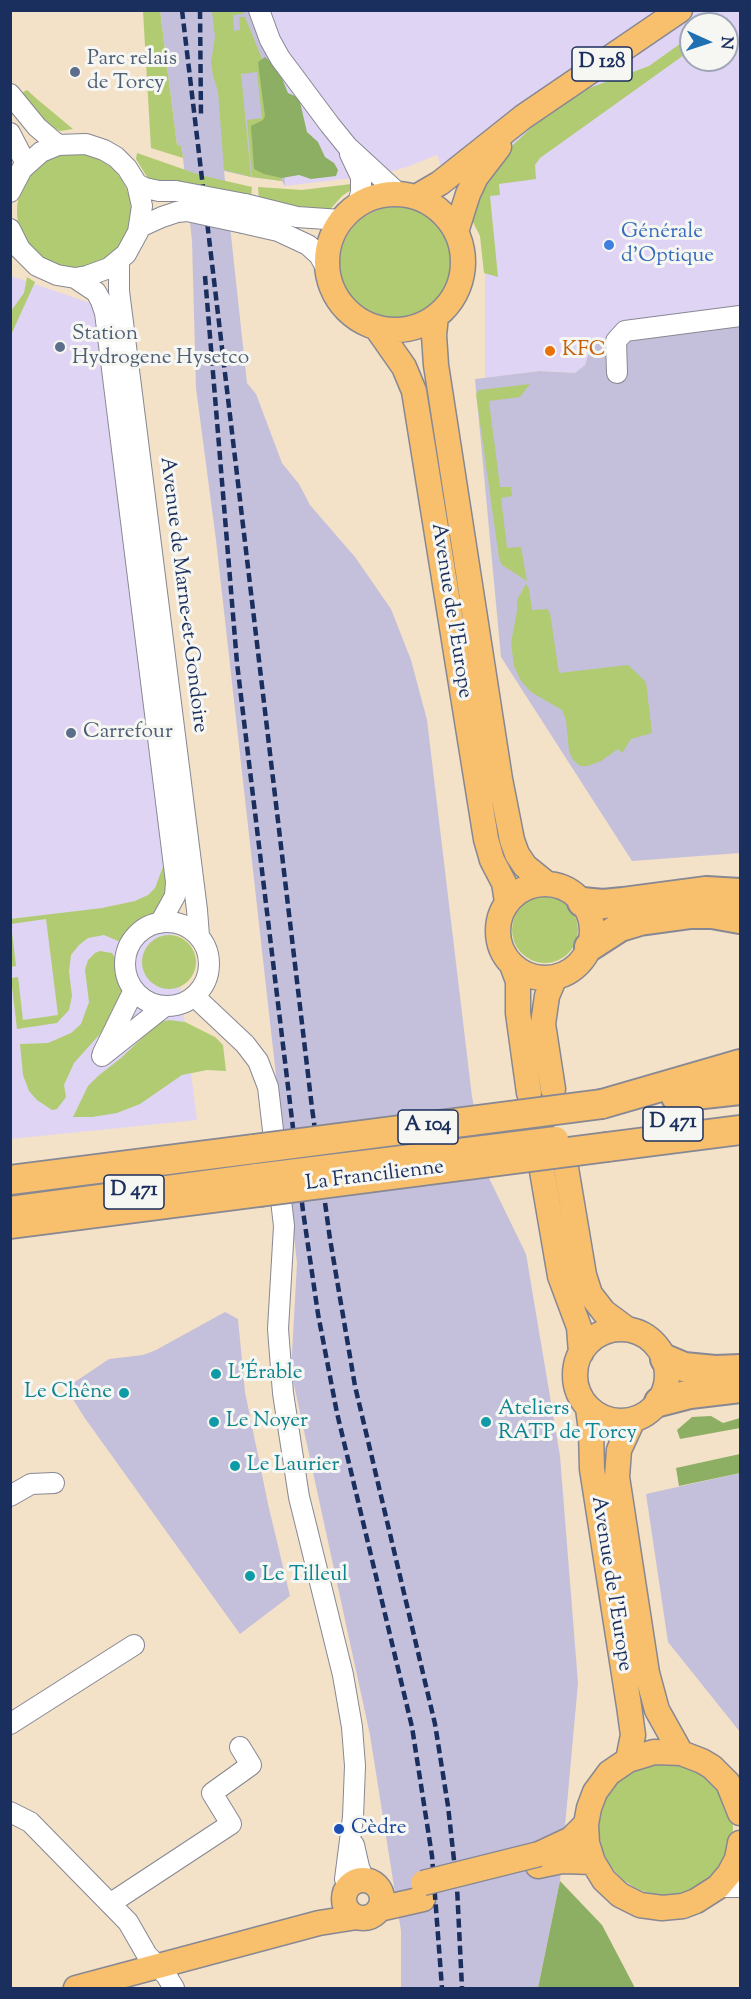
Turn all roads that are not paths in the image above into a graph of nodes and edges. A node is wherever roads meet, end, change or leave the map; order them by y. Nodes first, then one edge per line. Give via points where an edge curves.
1 (259, 10) edge
2 (680, 10) edge
3 (10, 94) edge
4 (523, 117) junction
5 (10, 133) edge
6 (58, 145) junction
7 (347, 146) junction
8 (26, 164) junction
9 (137, 184) junction
10 (10, 192) edge
11 (407, 195) junction
12 (349, 212) junction
13 (244, 213) junction
14 (140, 227) junction
15 (456, 232) junction
16 (11, 233) edge
17 (119, 261) junction
18 (327, 269) junction
19 (75, 278) junction
20 (436, 316) junction
21 (741, 316) edge
22 (376, 327) junction
23 (617, 373) dead end
24 (546, 883) junction
25 (741, 893) edge
26 (507, 902) junction
27 (582, 902) junction
28 (741, 919) edge
29 (160, 922) junction
30 (199, 936) junction
31 (589, 947) junction
32 (512, 965) junction
33 (555, 977) junction
34 (134, 990) junction
35 (194, 996) junction
36 (165, 1006) junction
37 (741, 1064) edge
38 (553, 1089) dead end
39 (741, 1090) edge
40 (530, 1093) dead end
41 (602, 1104) junction
42 (741, 1116) edge
43 (741, 1130) edge
44 (696, 1136) junction
45 (606, 1140) junction
46 (741, 1146) edge
47 (566, 1168) dead end
48 (542, 1171) dead end
49 (257, 1172) junction
50 (10, 1180) edge
51 (10, 1209) edge
52 (10, 1224) edge
53 (627, 1329) junction
54 (580, 1353) junction
55 (664, 1359) junction
56 (741, 1368) edge
57 (741, 1388) edge
58 (659, 1402) junction
59 (588, 1408) junction
60 (633, 1420) junction
61 (54, 1483) dead end
62 (10, 1496) edge
63 (134, 1645) dead end
64 (10, 1724) edge
65 (240, 1747) dead end
66 (681, 1753) junction
67 (628, 1760) junction
68 (738, 1800) edge
69 (10, 1812) edge
70 (586, 1824) junction
71 (739, 1855) edge
72 (538, 1860) junction
73 (592, 1862) junction
74 (729, 1887) edge
75 (362, 1897) junction
76 (111, 1903) junction
77 (157, 1966) junction
78 (76, 1989) edge
79 (174, 1989) edge

1 - 7 street via 280,58
2 - 4 main road, D 128
3 - 6 street
4 - 11 main road, D 128 via 440,183
4 - 15 main road, D 128 via 476,177
5 - 8 street
6 - 8 street
6 - 9 street via 86,144 104,150 127,168
7 - 11 street
7 - 12 street via 361,177 361,192
8 - 10 street
9 - 13 street, bridge via 159,191 176,191
9 - 14 street via 142,206
11 - 12 main road via 377,196
11 - 15 main road via 440,210
12 - 13 street via 297,217
12 - 18 main road via 329,243
13 - 14 street, bridge via 177,212
13 - 18 street via 308,245
14 - 17 street
15 - 20 main road via 463,252 462,273 456,293
16 - 19 street via 37,266
17 - 19 street via 99,273
17 - 30 street, Avenue de Marne-et-Gondoire via 119,291
18 - 22 main road via 343,305 358,319
19 - 29 street, Avenue de Marne-et-Gondoire via 96,292 105,313 176,882 175,896
20 - 22 main road via 407,329
20 - 24 main road, Avenue de l'Europe via 436,365 504,799 518,854 525,866
21 - 23 street via 625,331 615,341
22 - 26 main road, Avenue de l'Europe via 404,367 414,391 486,839 504,883
24 - 26 main road via 524,888
24 - 27 main road, Avenue de l'Europe via 563,887
25 - 27 highway via 706,891 623,902
26 - 32 main road via 500,914 498,941
27 - 31 main road via 591,924
28 - 31 highway via 691,914 640,921 620,927
29 - 30 street via 188,927
29 - 34 street via 139,933 127,953 125,966
30 - 35 street via 206,947 208,974
31 - 33 main road via 579,963
32 - 33 main road via 532,976
32 - 40 main road via 518,981 518,1013
33 - 38 main road via 547,996 543,1024
34 - 36 street via 153,1004
34 - 36 street via 102,1056
35 - 36 street
35 - 75 street via 245,1044 258,1061 268,1087 284,1226 278,1329 280,1367 299,1497 349,1702 355,1766 345,1879
37 - 41 highway
39 - 41 highway, La Francilienne / A 104
41 - 49 highway, La Francilienne / A 104, bridge
42 - 45 main road, D 471
43 - 44 highway, La Francilienne / A 104
44 - 45 highway, La Francilienne / A 104
44 - 46 highway via 719,1145
45 - 49 highway, La Francilienne / A 104, bridge
47 - 53 main road via 590,1294 603,1312
48 - 54 main road, Avenue de l'Europe via 560,1276 579,1327
49 - 50 highway, La Francilienne / A 104
49 - 51 main road, D 471
49 - 52 highway, La Francilienne / A 104
53 - 54 main road via 600,1334
53 - 55 main road via 650,1339
54 - 59 main road, Avenue de l'Europe via 575,1376
55 - 56 highway via 684,1367
55 - 58 main road via 667,1381
57 - 58 highway
58 - 60 main road via 647,1414
59 - 60 main road via 609,1420
59 - 67 main road, Avenue de l'Europe via 592,1469 632,1726
60 - 66 main road, Avenue de l'Europe via 619,1450 617,1478 647,1673 657,1710
61 - 62 street via 31,1484
63 - 64 street
65 - 76 street via 251,1765 212,1793 231,1824
66 - 67 main road via 654,1752
66 - 68 main road via 712,1767
67 - 70 main road via 609,1773 595,1792
69 - 76 street via 30,1822
70 - 72 main road
70 - 73 main road
71 - 74 main road via 729,1874
72 - 73 main road
72 - 75 main road, bridge via 423,1891 404,1888
73 - 74 main road via 620,1895 640,1905 683,1906
75 - 77 main road via 320,1923
76 - 77 street
77 - 78 main road
77 - 79 street

